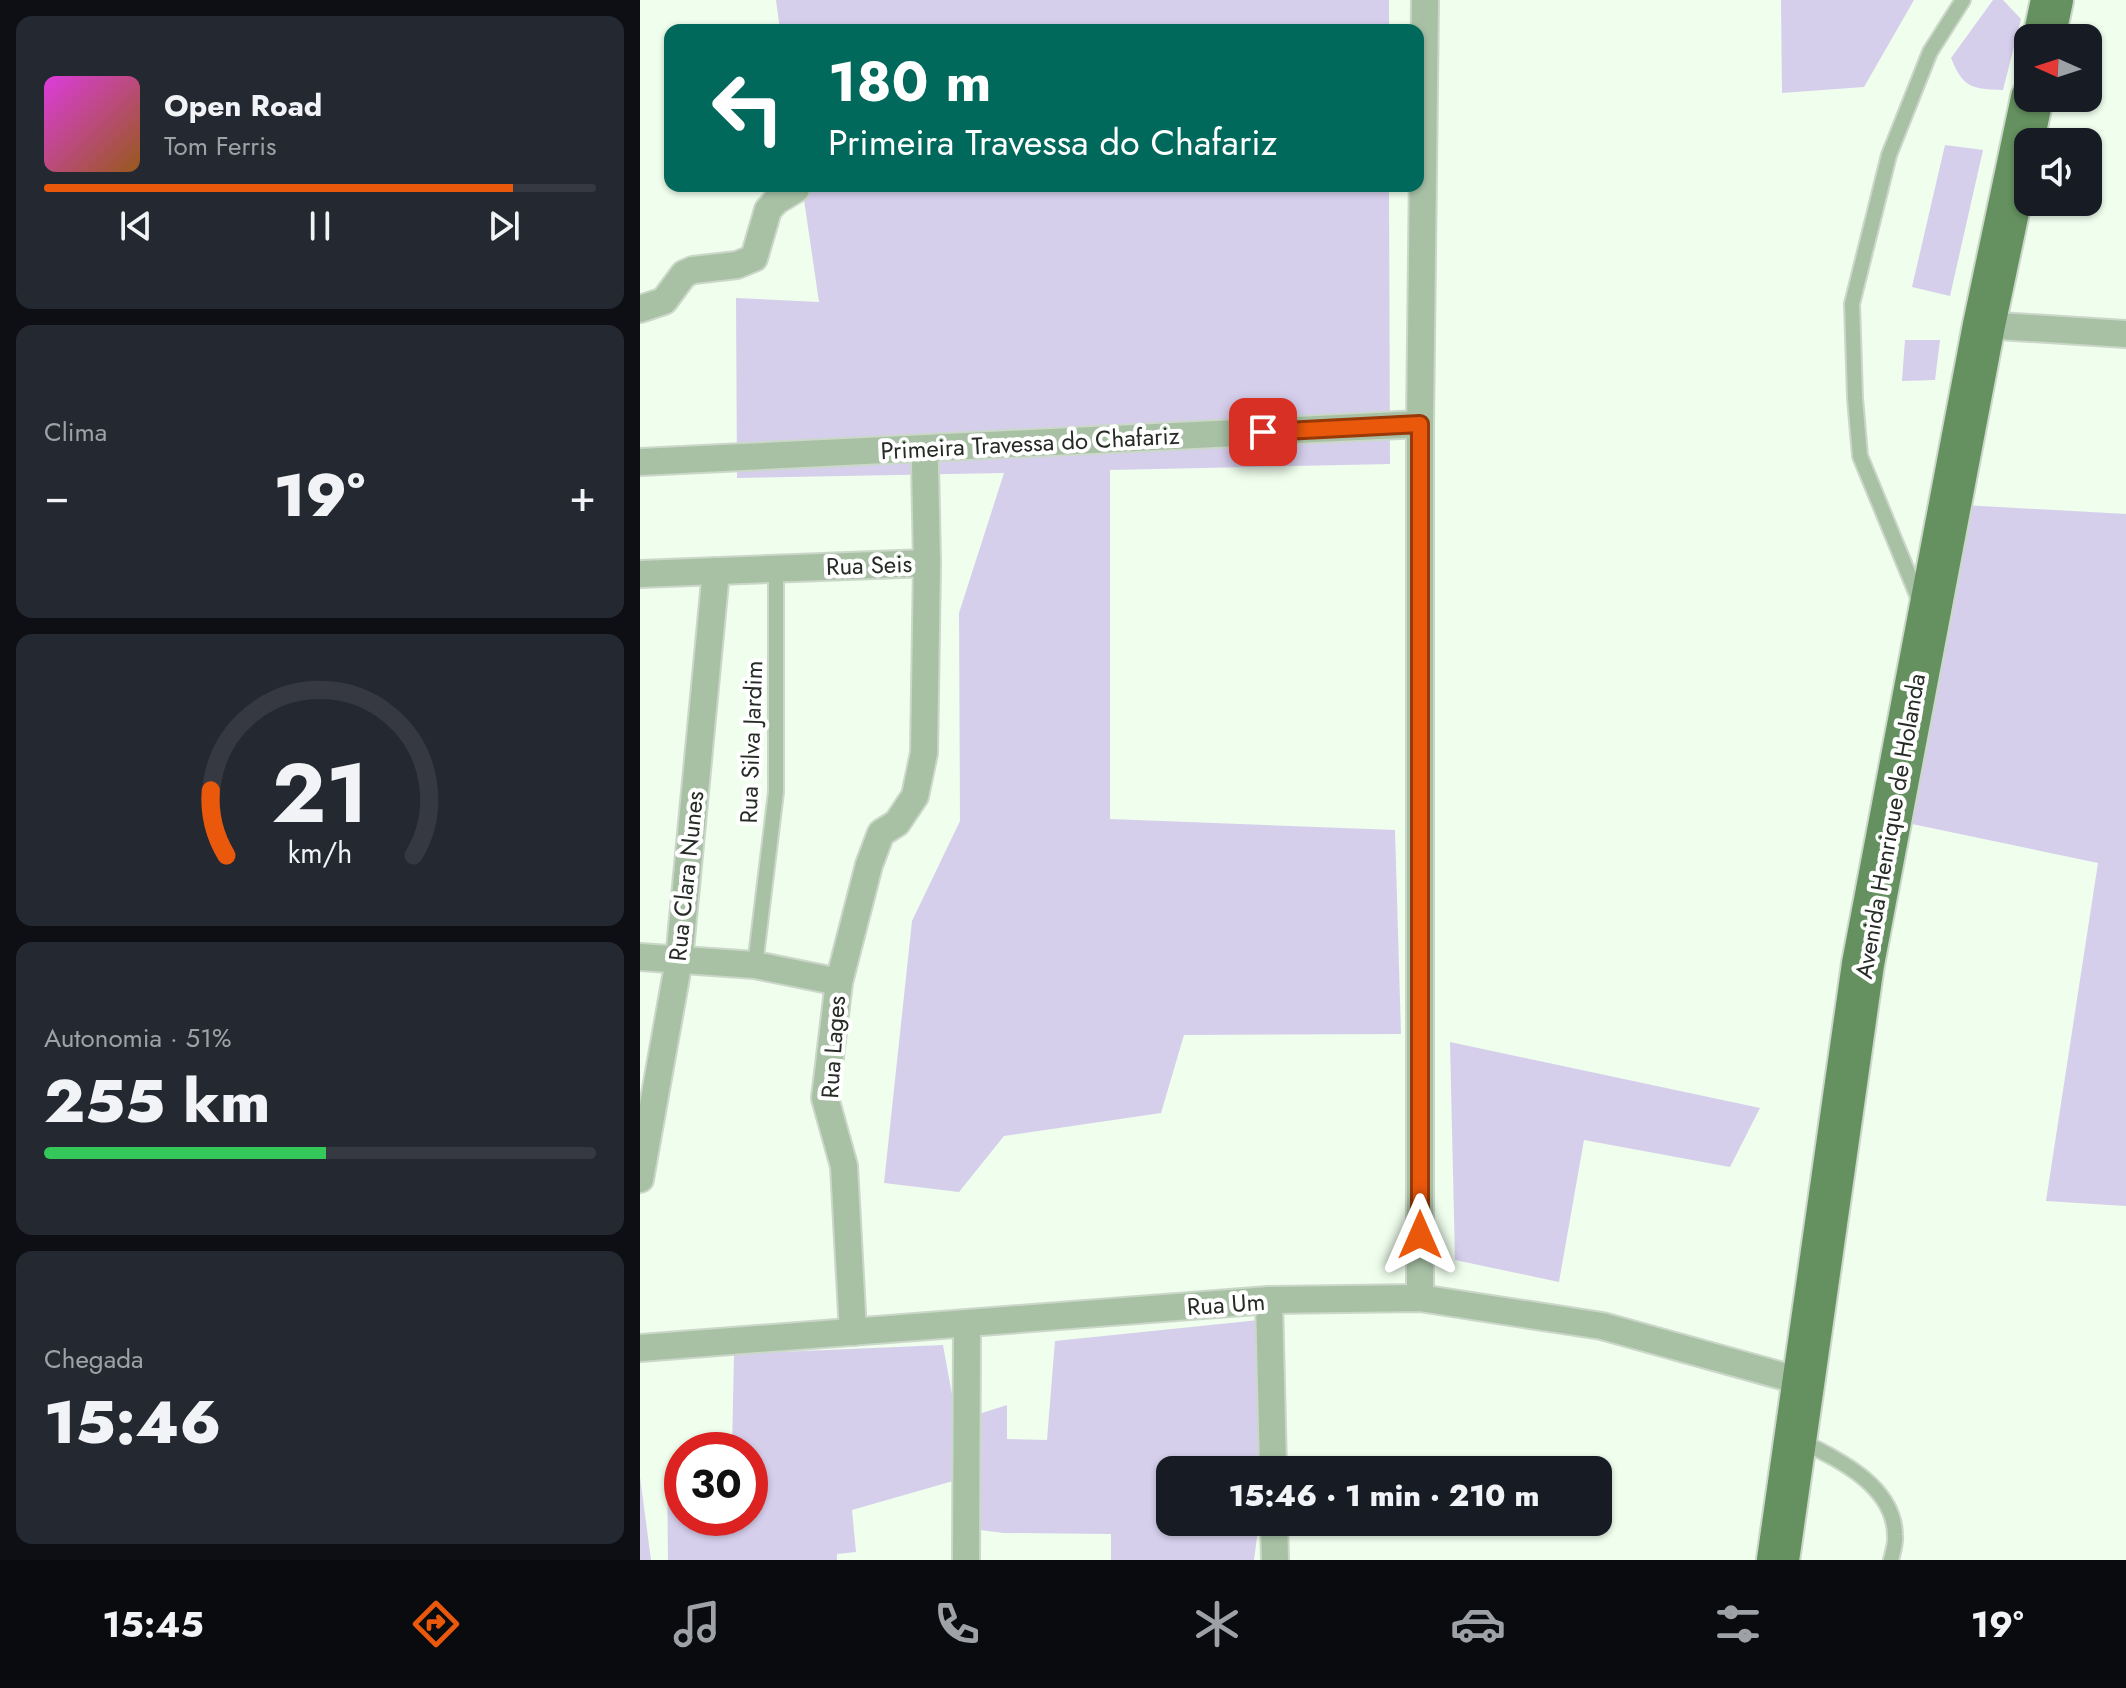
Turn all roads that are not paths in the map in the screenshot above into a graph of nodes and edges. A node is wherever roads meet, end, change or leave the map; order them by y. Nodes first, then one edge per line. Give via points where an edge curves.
1 (1425, 0) edge
2 (1963, 0) edge
3 (2052, 0) edge
4 (2047, 24) edge
5 (1424, 85) edge
6 (2029, 112) edge
7 (791, 192) edge
8 (1423, 192) edge
9 (640, 309) edge
10 (1984, 325) junction
11 (2126, 334) edge
12 (1420, 424) junction
13 (640, 462) edge
14 (925, 464) dead end
15 (927, 563) junction
16 (776, 568) junction
17 (716, 571) junction
18 (640, 574) edge
19 (1928, 622) junction
20 (897, 823) joint
21 (640, 957) edge
22 (679, 960) junction
23 (755, 965) junction
24 (839, 982) junction
25 (640, 1179) edge
26 (1420, 1298) junction
27 (1269, 1300) junction
28 (967, 1325) junction
29 (853, 1332) junction
30 (640, 1348) edge
31 (1804, 1382) junction
32 (1796, 1438) junction
33 (1273, 1456) edge
34 (1274, 1536) edge
35 (966, 1560) edge
36 (1275, 1560) edge
37 (1778, 1560) edge
38 (1891, 1560) edge

1 - 5 street
2 - 19 lane via 1930,52 1889,155 1852,304 1860,456
3 - 4 main road
6 - 10 main road, Avenida Henrique de Holanda
7 - 9 street via 772,204 754,258 684,274 664,301
8 - 12 street
10 - 11 street
10 - 19 main road, Avenida Henrique de Holanda
12 - 13 street, Primeira Travessa do Chafariz
12 - 26 street
14 - 15 street
15 - 16 street, Rua Seis
15 - 20 street, Rua Seis via 924,753 915,796
16 - 17 street, Rua Seis
16 - 23 lane, Rua Silva Jardim via 776,792
17 - 18 street, Rua Seis
17 - 22 street, Rua Clara Nunes
19 - 31 main road, Avenida Henrique de Holanda via 1863,964
20 - 24 street, Rua Lages via 881,833 869,865
21 - 22 street
22 - 23 street
22 - 25 street, Rua Clara Nunes
23 - 24 street
24 - 29 street, Rua Lages via 825,1098 844,1166
26 - 27 street, Rua Um
26 - 31 street, Rua Um via 1602,1326
27 - 28 street, Rua Um
27 - 33 street
28 - 29 street, Rua Um
28 - 35 street
29 - 30 street, Rua Um
31 - 32 main road, Avenida Henrique de Holanda
32 - 37 main road, Avenida Henrique de Holanda
32 - 38 lane via 1837,1459 1878,1492 1894,1524
34 - 36 street

